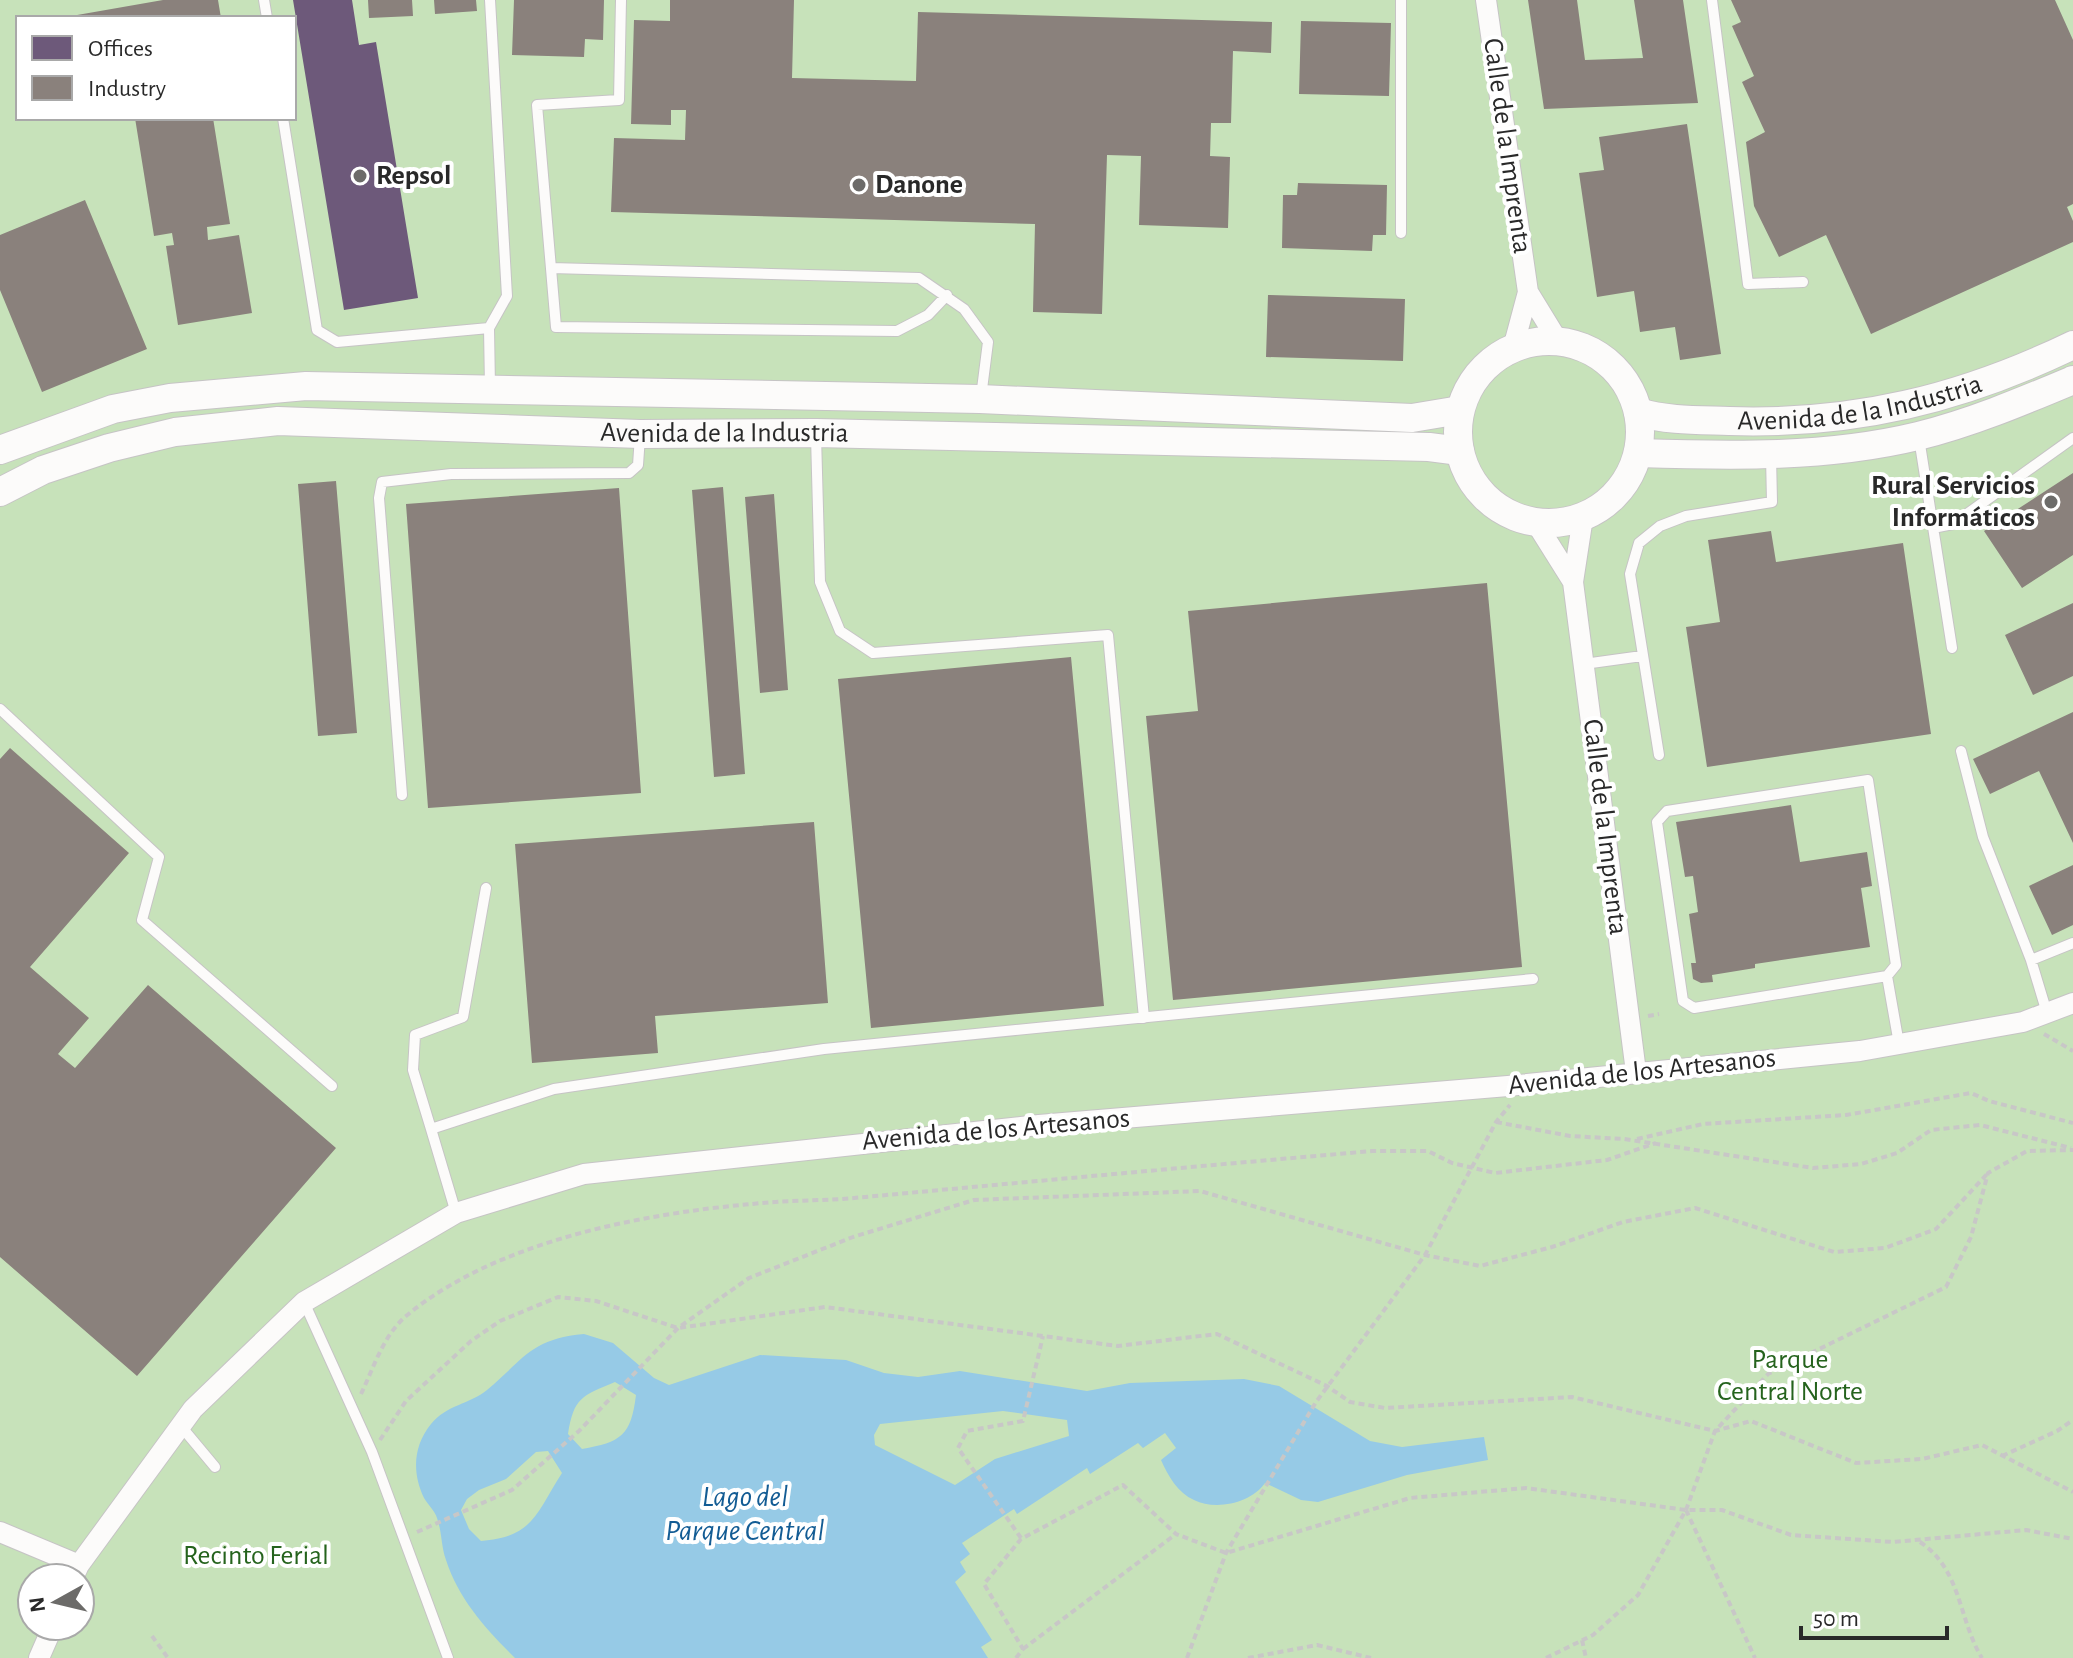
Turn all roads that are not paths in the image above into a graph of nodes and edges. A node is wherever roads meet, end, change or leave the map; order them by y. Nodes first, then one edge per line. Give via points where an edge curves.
1 (490, 0) edge
2 (621, 0) edge
3 (1401, 0) edge
4 (1486, 0) edge
5 (1712, 0) edge
6 (283, 120) edge
7 (1401, 233) dead end
8 (551, 268) junction
9 (1803, 282) dead end
10 (1528, 292) junction
11 (947, 295) junction
12 (489, 328) junction
13 (1558, 341) junction
14 (2073, 345) edge
15 (1513, 348) junction
16 (2073, 380) edge
17 (490, 390) junction
18 (980, 399) junction
19 (1460, 410) junction
20 (1638, 412) junction
21 (816, 433) junction
22 (640, 434) junction
23 (1919, 436) junction
24 (2073, 438) edge
25 (0, 450) edge
26 (1460, 451) junction
27 (1638, 453) junction
28 (1771, 454) junction
29 (0, 492) edge
30 (1583, 517) junction
31 (1536, 523) junction
32 (1933, 528) junction
33 (1573, 582) junction
34 (1952, 648) dead end
35 (1642, 656) junction
36 (1584, 664) junction
37 (0, 709) edge
38 (1961, 751) dead end
39 (1659, 755) dead end
40 (402, 795) dead end
41 (486, 888) dead end
42 (2073, 943) edge
43 (2031, 960) junction
44 (1887, 976) junction
45 (1533, 979) dead end
46 (2073, 1003) edge
47 (2047, 1013) junction
48 (1144, 1018) junction
49 (1899, 1046) junction
50 (1636, 1072) junction
51 (332, 1086) dead end
52 (431, 1129) junction
53 (456, 1213) junction
54 (304, 1302) junction
55 (180, 1425) junction
56 (215, 1467) dead end
57 (0, 1532) edge
58 (57, 1562) edge
59 (83, 1562) edge
60 (448, 1658) edge

1 - 12 lane via 507,296
2 - 8 lane via 619,100 537,105
3 - 7 lane
4 - 10 street, Calle de la Imprenta
5 - 9 lane via 1748,284
6 - 12 lane via 317,330 337,342
8 - 11 lane via 919,278
8 - 11 lane via 556,327 897,331 928,315
10 - 13 street, Calle de la Imprenta
10 - 15 street, Calle de la Imprenta
11 - 18 lane via 988,342
12 - 17 lane
13 - 15 street
13 - 20 street via 1586,348 1610,364 1628,386
14 - 20 street, Avenida de la Industria via 2017,372 1931,400 1844,418 1688,420
15 - 19 street via 1471,384
16 - 23 street, Avenida de la Industria
17 - 18 street, Avenida de la Industria
17 - 25 street, Avenida de la Industria via 306,386 170,398 113,409
18 - 19 street, Avenida de la Industria via 1412,418
19 - 26 street
20 - 27 street
21 - 22 street, Avenida de la Industria
21 - 26 street, Avenida de la Industria
21 - 48 lane via 820,582 840,631 873,653 1108,635
22 - 29 street, Avenida de la Industria via 278,421 175,432 109,448 43,470
22 - 40 lane via 638,465 629,473 451,474 382,482 379,498
23 - 28 street, Avenida de la Industria
23 - 32 lane
24 - 32 lane via 1953,524
26 - 31 street via 1469,477 1487,499 1509,515
27 - 28 street, Avenida de la Industria
27 - 30 street via 1618,491
28 - 35 lane via 1772,502 1686,516 1660,526 1639,543 1630,574
30 - 31 street
30 - 33 street, Calle de la Imprenta
31 - 33 street, Calle de la Imprenta
32 - 34 lane
33 - 36 street, Calle de la Imprenta
35 - 36 lane
35 - 39 lane
36 - 50 street, Calle de la Imprenta
37 - 51 lane via 159,857 142,920
38 - 43 lane via 1983,837
41 - 52 lane via 463,1017 415,1035 413,1070
42 - 43 lane
43 - 47 lane
44 - 44 lane via 1694,1008 1683,1001 1657,822 1667,811 1868,780 1896,965
44 - 49 lane
45 - 48 lane
46 - 47 street, Avenida de los Artesanos
47 - 49 street, Avenida de los Artesanos
48 - 52 lane via 824,1049 554,1089
49 - 50 street, Avenida de los Artesanos
50 - 53 street, Avenida de los Artesanos via 730,1156 584,1174
52 - 53 lane
53 - 54 street, Avenida de los Artesanos
54 - 55 street, Avenida de los Artesanos
54 - 60 lane via 372,1452
55 - 56 lane
55 - 59 street, Avenida de los Artesanos
57 - 58 street

